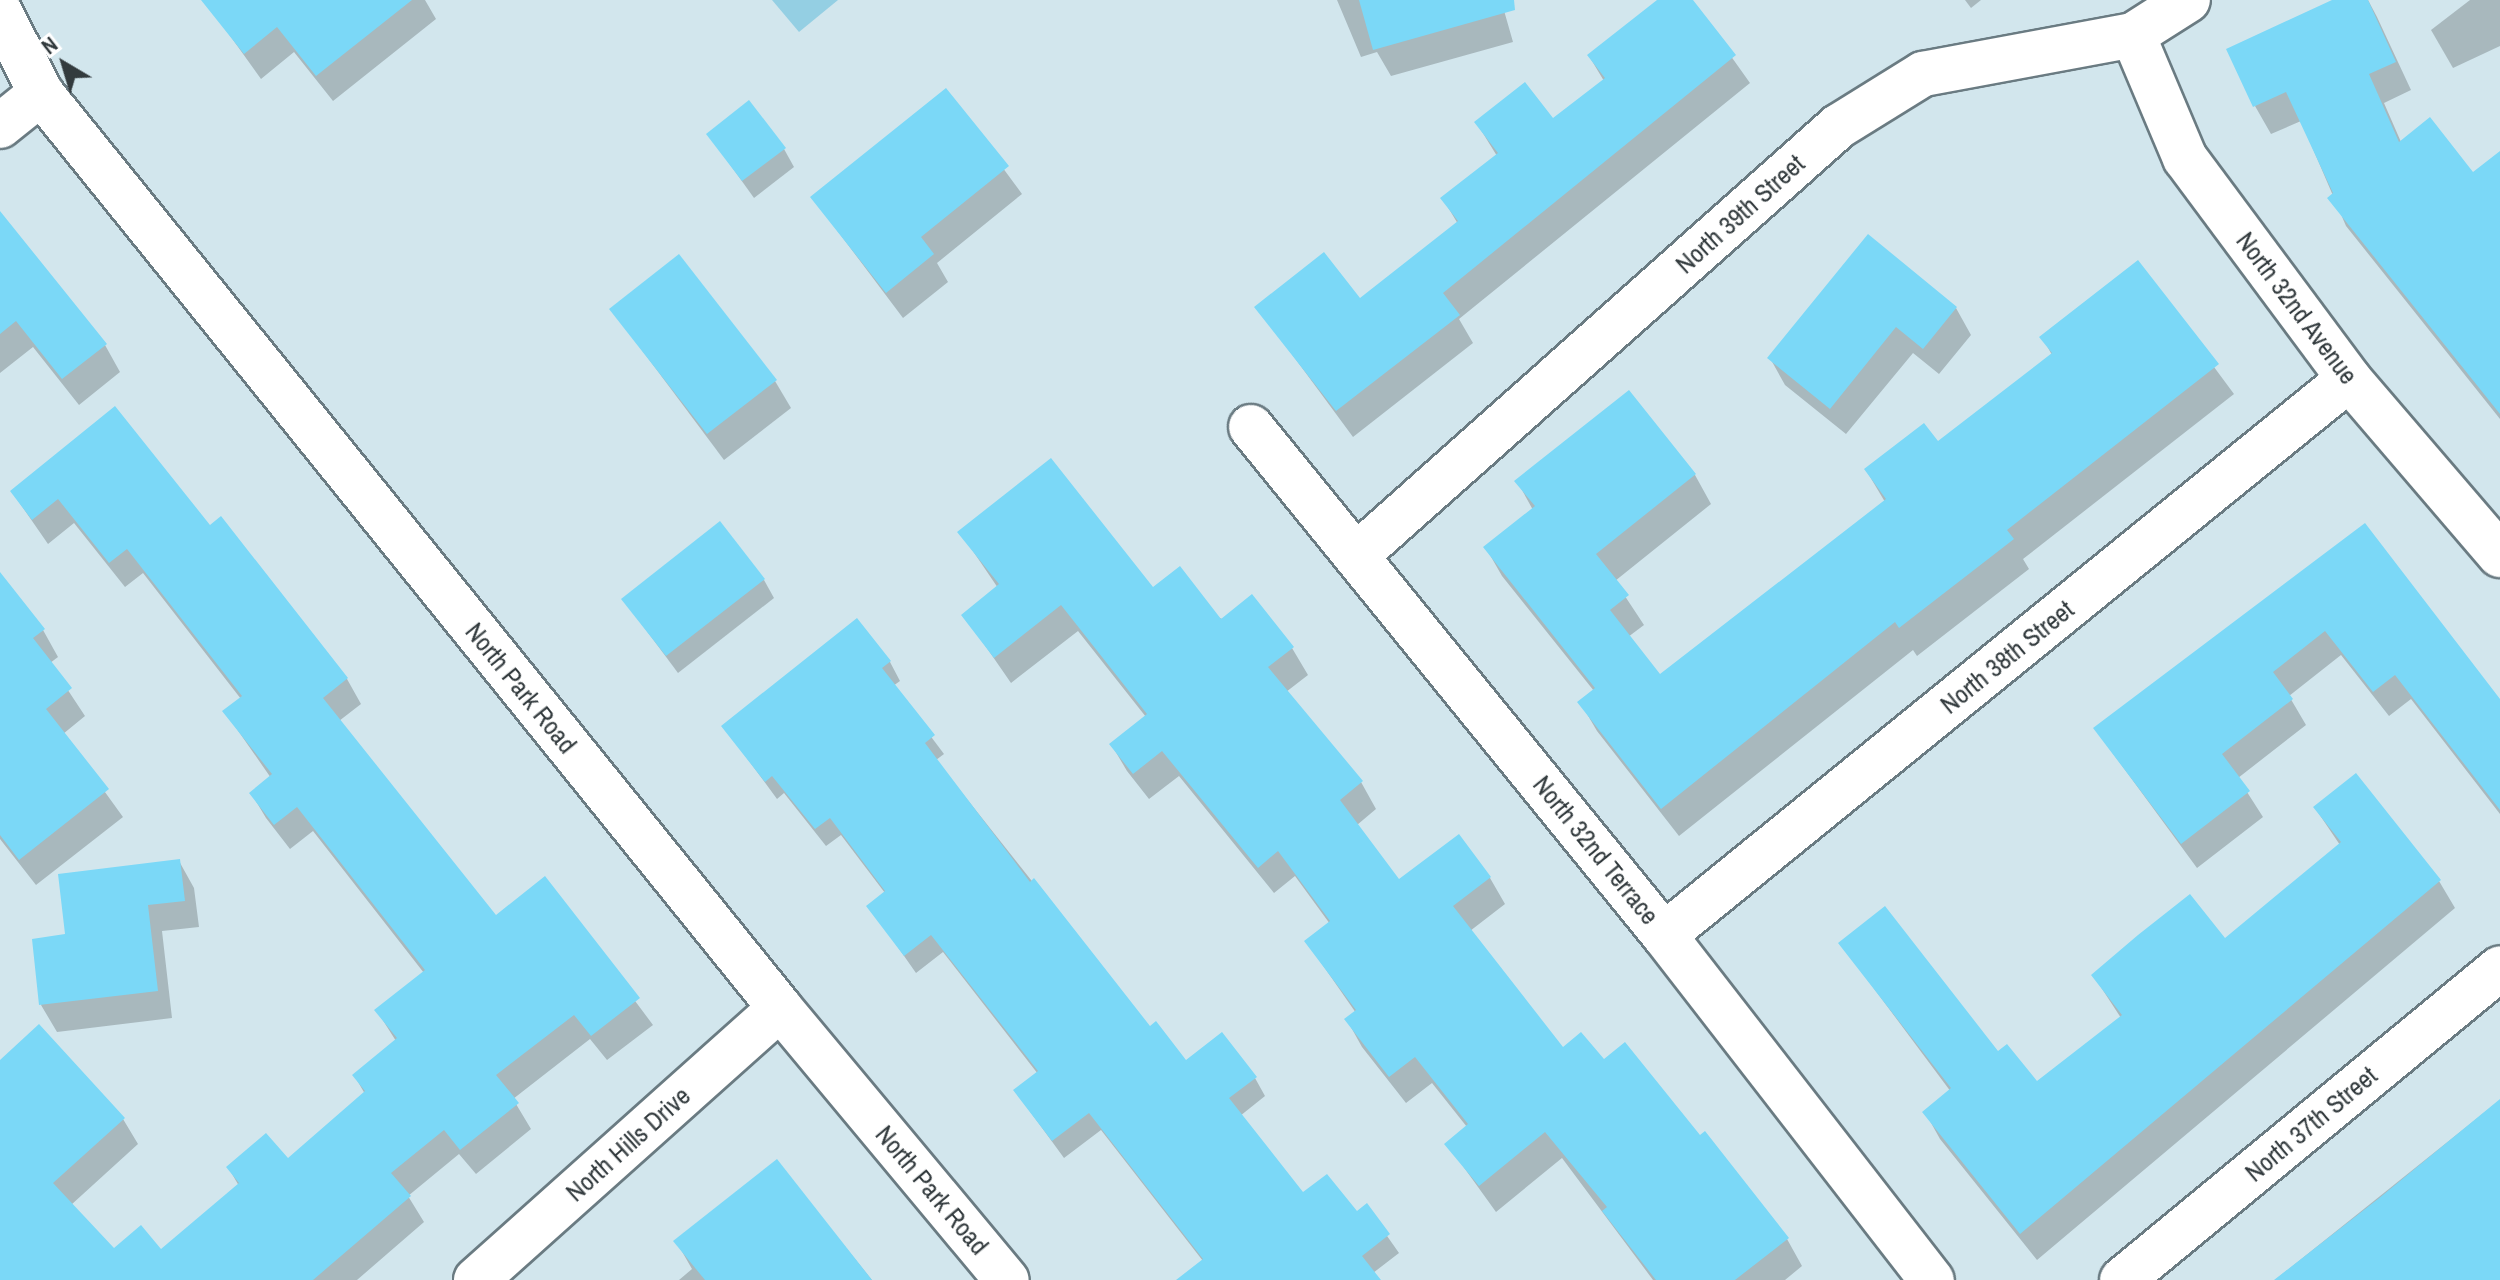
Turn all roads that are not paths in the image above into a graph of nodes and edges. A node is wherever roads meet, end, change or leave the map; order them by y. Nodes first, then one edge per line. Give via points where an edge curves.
1 (2188, 0) edge
2 (0, 12) edge
3 (2133, 35) junction
4 (0, 77) edge
5 (41, 93) junction
6 (0, 126) edge
7 (2349, 379) junction
8 (1251, 427) dead end
9 (1359, 553) junction
10 (2500, 555) edge
11 (1664, 935) junction
12 (2500, 968) edge
13 (780, 1008) junction
14 (476, 1280) edge
15 (1007, 1280) edge
16 (1932, 1280) edge
17 (2122, 1280) edge

1 - 3 street, North 39th Street
2 - 5 street, North Park Road
3 - 7 street, North 32nd Avenue via 2185,158
3 - 9 street, North 39th Street via 1923,74 1839,126
4 - 5 street, North Park Road
5 - 6 street
5 - 13 street, North Park Road
7 - 10 street, North 32nd Avenue
7 - 11 street, North 38th Street
8 - 9 street, North 32nd Terrace
9 - 11 street, North 32nd Terrace
11 - 16 street, North 32nd Terrace
12 - 17 street, North 37th Street
13 - 14 street, North Hills Drive
13 - 15 street, North Park Road

